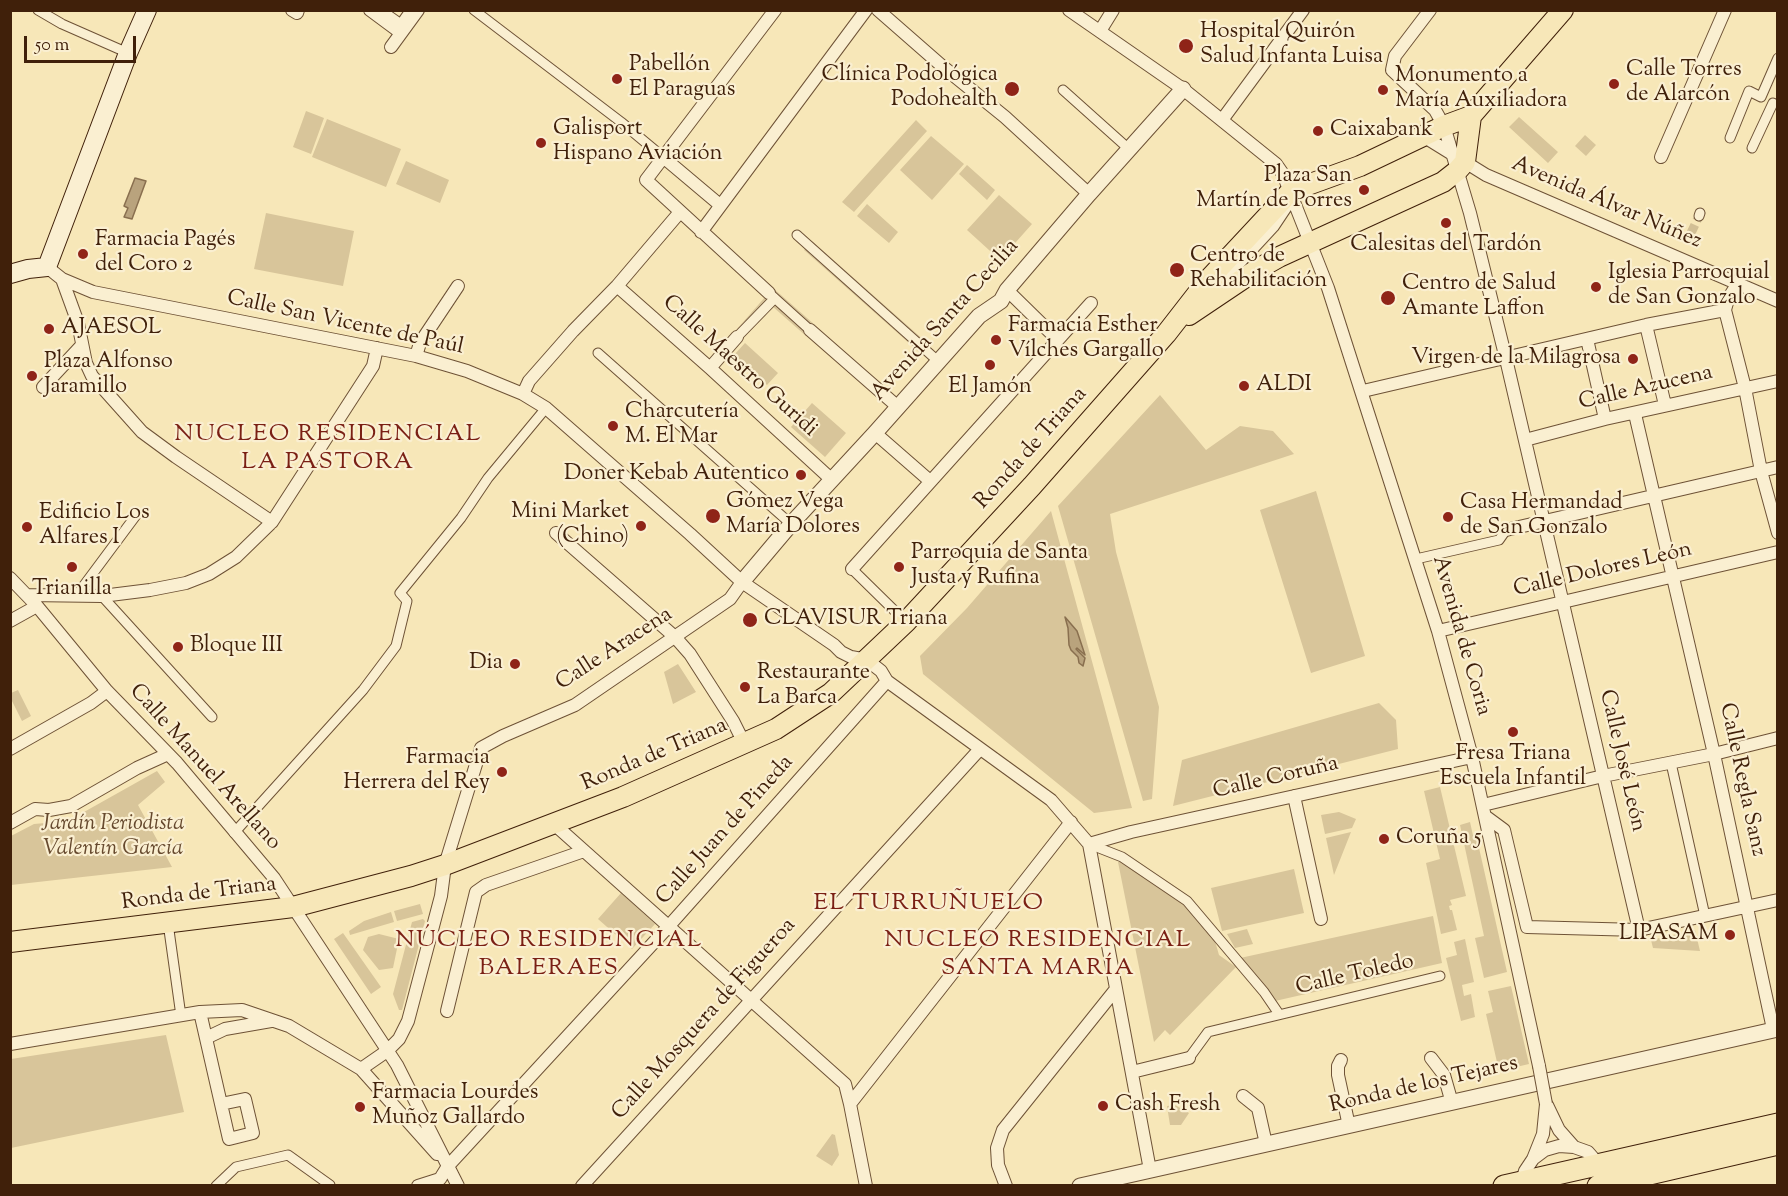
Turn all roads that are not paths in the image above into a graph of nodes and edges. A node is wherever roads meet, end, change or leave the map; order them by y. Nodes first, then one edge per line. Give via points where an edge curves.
1 (38, 10) edge
2 (147, 10) edge
3 (292, 10) edge
4 (298, 10) edge
5 (370, 10) edge
6 (381, 10) edge
7 (411, 10) edge
8 (418, 10) edge
9 (474, 10) edge
10 (775, 10) edge
11 (866, 10) edge
12 (878, 10) edge
13 (1069, 10) edge
14 (1113, 10) edge
15 (1303, 10) edge
16 (1430, 10) edge
17 (1563, 10) edge
18 (1725, 10) edge
19 (1100, 31) junction
20 (401, 33) junction
21 (391, 47) dead end
22 (128, 53) junction
23 (1778, 58) edge
24 (1183, 89) junction
25 (1063, 90) dead end
26 (1773, 103) dead end
27 (1471, 116) junction
28 (1222, 120) junction
29 (1444, 126) junction
30 (1423, 136) junction
31 (1730, 138) dead end
32 (1752, 148) dead end
33 (1130, 150) junction
34 (663, 157) junction
35 (1661, 157) dead end
36 (1458, 163) junction
37 (1089, 194) junction
38 (1291, 194) junction
39 (720, 205) junction
40 (680, 212) junction
41 (701, 231) junction
42 (797, 235) dead end
43 (1311, 242) junction
44 (47, 267) junction
45 (10, 274) edge
46 (62, 279) junction
47 (1738, 283) junction
48 (458, 286) dead end
49 (617, 286) junction
50 (1007, 290) junction
51 (771, 296) junction
52 (1778, 301) edge
53 (1091, 303) dead end
54 (1198, 308) junction
55 (1725, 309) junction
56 (1646, 325) junction
57 (810, 330) joint
58 (1166, 334) junction
59 (737, 337) joint
60 (1587, 339) junction
61 (1058, 340) junction
62 (82, 345) junction
63 (376, 348) junction
64 (598, 353) dead end
65 (416, 356) junction
66 (1506, 359) junction
67 (939, 362) junction
68 (710, 368) junction
69 (1778, 381) edge
70 (43, 387) dead end
71 (1745, 388) junction
72 (1363, 391) junction
73 (523, 394) junction
74 (1665, 405) junction
75 (898, 407) junction
76 (546, 408) junction
77 (1635, 414) junction
78 (1605, 419) junction
79 (875, 433) junction
80 (1525, 441) junction
81 (1778, 467) edge
82 (1761, 471) junction
83 (832, 480) junction
84 (930, 481) junction
85 (1654, 496) junction
86 (137, 514) dead end
87 (1544, 521) junction
88 (272, 522) junction
89 (791, 524) junction
90 (1506, 530) joint
91 (556, 532) dead end
92 (1778, 533) edge
93 (1778, 552) edge
94 (1416, 559) junction
95 (852, 569) joint
96 (1673, 576) junction
97 (10, 578) edge
98 (742, 582) junction
99 (27, 595) junction
100 (76, 596) junction
101 (102, 596) junction
102 (1563, 601) junction
103 (37, 606) junction
104 (10, 621) edge
105 (906, 622) junction
106 (1438, 631) junction
107 (675, 637) junction
108 (867, 660) junction
109 (887, 681) junction
110 (107, 691) junction
111 (212, 717) dead end
112 (1778, 738) edge
113 (744, 743) junction
114 (10, 749) edge
115 (980, 749) junction
116 (168, 754) junction
117 (1714, 754) junction
118 (1472, 757) junction
119 (1671, 763) junction
120 (1603, 776) junction
121 (1294, 796) junction
122 (1484, 811) junction
123 (1071, 822) junction
124 (10, 823) edge
125 (554, 824) junction
126 (234, 833) junction
127 (1089, 844) junction
128 (584, 851) junction
129 (445, 865) junction
130 (1778, 900) edge
131 (293, 907) junction
132 (1746, 907) junction
133 (1705, 916) junction
134 (1321, 919) dead end
135 (168, 923) junction
136 (668, 927) junction
137 (1639, 930) junction
138 (10, 942) edge
139 (1440, 976) dead end
140 (1116, 989) junction
141 (750, 1001) junction
142 (447, 1011) dead end
143 (200, 1012) junction
144 (1279, 1014) junction
145 (180, 1016) junction
146 (272, 1021) junction
147 (1775, 1029) edge
148 (206, 1038) junction
149 (10, 1044) edge
150 (387, 1050) junction
151 (1189, 1058) joint
152 (1431, 1058) dead end
153 (1341, 1060) dead end
154 (361, 1069) junction
155 (1132, 1072) junction
156 (1243, 1096) dead end
157 (1452, 1103) junction
158 (221, 1104) dead end
159 (850, 1104) junction
160 (1546, 1104) junction
161 (1778, 1124) edge
162 (1349, 1126) junction
163 (1266, 1144) junction
164 (1778, 1144) edge
165 (1574, 1147) junction
166 (1533, 1159) junction
167 (448, 1166) junction
168 (1150, 1170) junction
169 (1603, 1180) edge
170 (1515, 1184) edge
171 (216, 1185) edge
172 (330, 1185) edge
173 (418, 1185) edge
174 (458, 1185) edge
175 (582, 1185) edge
176 (866, 1185) edge
177 (1006, 1185) edge
178 (1080, 1185) edge

1 - 22 street
2 - 22 main road
3 - 4 street
5 - 20 street
6 - 7 street via 399,23
8 - 20 street
9 - 34 street
10 - 34 street
11 - 39 street
12 - 37 street via 938,71 1005,117
13 - 19 street, Avenida de Coria
14 - 19 street
15 - 28 street
16 - 29 street via 1395,56 1392,70 1435,110
17 - 27 main road
18 - 35 street
19 - 24 street, Avenida de Coria
20 - 21 street
22 - 44 main road
23 - 31 street via 1761,97 1749,92
24 - 28 street, Avenida de Coria
24 - 33 street, Avenida Santa Cecilia
25 - 33 street
26 - 32 street
27 - 29 main road
27 - 36 main road
28 - 38 street, Avenida de Coria via 1276,164
29 - 30 main road
29 - 36 street, Calle José León
30 - 36 street, Avenida Álvar Núñez
30 - 38 main road
33 - 37 street, Avenida Santa Cecilia
34 - 39 street
34 - 40 street via 646,180
36 - 43 main road via 1432,187
36 - 47 street, Avenida Álvar Núñez
36 - 66 street, Calle José León
37 - 50 street, Avenida Santa Cecilia
38 - 43 street, Avenida de Coria
38 - 54 street, Ronda de Triana via 1273,226
38 - 58 main road, Ronda de Triana via 1208,280
39 - 41 street
40 - 41 street
40 - 49 street
41 - 51 street via 756,275
42 - 67 street
43 - 54 main road, Ronda de Triana via 1256,270
43 - 72 street, Avenida de Coria
44 - 45 main road
44 - 46 street, Calle San Vicente de Paúl
46 - 62 street
46 - 63 street, Calle San Vicente de Paúl via 106,296
47 - 52 street, Avenida Álvar Núñez
47 - 55 street
48 - 65 street via 420,343
49 - 68 street, Calle Maestro Guridi
49 - 73 street via 573,331
50 - 61 street
50 - 67 street, Avenida Santa Cecilia via 1001,301 980,316
51 - 57 street
51 - 59 street
53 - 61 street
54 - 58 main road, Ronda de Triana
55 - 56 street
55 - 71 street
56 - 60 street
56 - 74 street
57 - 75 street
58 - 105 main road, Ronda de Triana
59 - 68 street
60 - 66 street
60 - 78 street
61 - 84 street
62 - 70 street
62 - 88 street via 92,376 142,432
63 - 65 street, Calle San Vicente de Paúl
63 - 88 street via 373,366
64 - 89 street
65 - 73 street, Calle San Vicente de Paúl
66 - 72 street
66 - 80 street, Calle José León
67 - 75 street, Avenida Santa Cecilia
68 - 83 street, Calle Maestro Guridi
69 - 71 street, Calle Azucena
71 - 74 street, Calle Azucena
71 - 82 street
72 - 94 street, Avenida de Coria
73 - 76 street, Calle San Vicente de Paúl
74 - 77 street, Calle Azucena
75 - 79 street, Avenida Santa Cecilia
76 - 98 street, Calle San Vicente de Paúl
76 - 126 street via 400,593 407,601 396,646 363,690
77 - 78 street, Calle Azucena
77 - 85 street, Calle Regla Sanz
78 - 80 street, Calle Azucena
79 - 83 street, Avenida Santa Cecilia
79 - 84 street
80 - 87 street, Calle José León
81 - 82 street
82 - 85 street
82 - 92 street
83 - 89 street, Avenida Santa Cecilia
84 - 95 street
85 - 87 street
85 - 96 street, Calle Regla Sanz
86 - 100 street
87 - 90 street
87 - 102 street, Calle José León
88 - 101 street via 236,557 209,574 186,583
89 - 98 street, Avenida Santa Cecilia
90 - 94 street via 1499,540
91 - 107 street
93 - 96 street, Calle Dolores León
94 - 106 street, Avenida de Coria
95 - 105 street
96 - 102 street, Calle Dolores León
96 - 117 street, Calle Regla Sanz
97 - 99 street, Calle Manuel Arellano
98 - 107 street, Calle Aracena via 730,599
98 - 108 street, Calle San Vicente de Paúl via 841,652
99 - 100 street
99 - 103 street, Calle Manuel Arellano
100 - 101 street
101 - 111 street
102 - 106 street, Calle Dolores León
102 - 120 street, Calle José León
103 - 104 street
103 - 110 street, Calle Manuel Arellano
105 - 108 main road, Ronda de Triana
106 - 118 street, Avenida de Coria
107 - 113 street via 690,654
107 - 129 street, Calle Aracena via 575,705 481,748
108 - 109 street, Calle San Vicente de Paúl
108 - 113 main road, Ronda de Triana via 831,693 776,729
109 - 115 street, Calle San Vicente de Paúl
109 - 136 street, Calle Juan de Pineda
110 - 114 street via 92,704
110 - 116 street, Calle Manuel Arellano
112 - 117 street
113 - 125 main road, Ronda de Triana
115 - 123 street, Calle San Vicente de Paúl via 1051,800
115 - 141 street, Calle Mosquera de Figueroa
116 - 124 street via 71,806 35,809
116 - 126 street, Calle Manuel Arellano
117 - 119 street
117 - 132 street, Calle Regla Sanz
118 - 121 street, Calle Coruña
118 - 122 street, Avenida de Coria
119 - 120 street
119 - 133 street
120 - 122 street
120 - 137 street, Calle José León
121 - 127 street, Calle Coruña
121 - 134 street
122 - 137 street via 1504,830 1527,927
122 - 160 street, Avenida de Coria, bridge
123 - 127 street, Calle San Vicente de Paúl
123 - 159 street
125 - 128 street
125 - 129 main road, Ronda de Triana
126 - 131 street, Calle Manuel Arellano via 274,878
127 - 140 street
127 - 144 street via 1122,857 1187,901
128 - 136 street
128 - 142 street via 476,892
129 - 131 main road, Ronda de Triana
129 - 150 street, Calle Aracena via 441,896 408,1021 399,1039
130 - 132 street
131 - 135 main road, Ronda de Triana
131 - 150 street, Calle Manuel Arellano
132 - 133 street
132 - 147 street, Calle Regla Sanz
133 - 137 street
135 - 138 main road, Ronda de Triana
135 - 145 street
136 - 141 street
136 - 167 street, Calle Juan de Pineda
139 - 144 street, Calle Toledo
140 - 155 street
140 - 177 street via 1003,1130 998,1165
141 - 159 street via 845,1084
141 - 175 street, Calle Mosquera de Figueroa
143 - 145 street
143 - 146 street via 243,1011
143 - 148 street
144 - 151 street, Calle Toledo via 1208,1032
145 - 149 street
146 - 148 street via 225,1029
146 - 154 street via 289,1026
147 - 157 street, Ronda de los Tejares
148 - 158 street
150 - 154 street, Calle Aracena
150 - 167 street, Calle Manuel Arellano
151 - 155 street
152 - 157 street via 1444,1075
153 - 162 street via 1338,1074
154 - 167 street
155 - 168 street
156 - 163 street via 1258,1108
157 - 162 street, Ronda de los Tejares
159 - 176 street
160 - 165 street via 1559,1130
160 - 166 street via 1543,1134
161 - 169 highway
162 - 163 street, Ronda de los Tejares
163 - 168 street, Ronda de los Tejares
164 - 169 highway
165 - 166 street via 1545,1150
165 - 169 street via 1588,1152
166 - 170 street
167 - 173 street, Calle Juan de Pineda via 440,1179
167 - 174 street, Calle Manuel Arellano
168 - 178 street, Ronda de los Tejares
169 - 170 highway
171 - 172 street via 236,1167 288,1155

